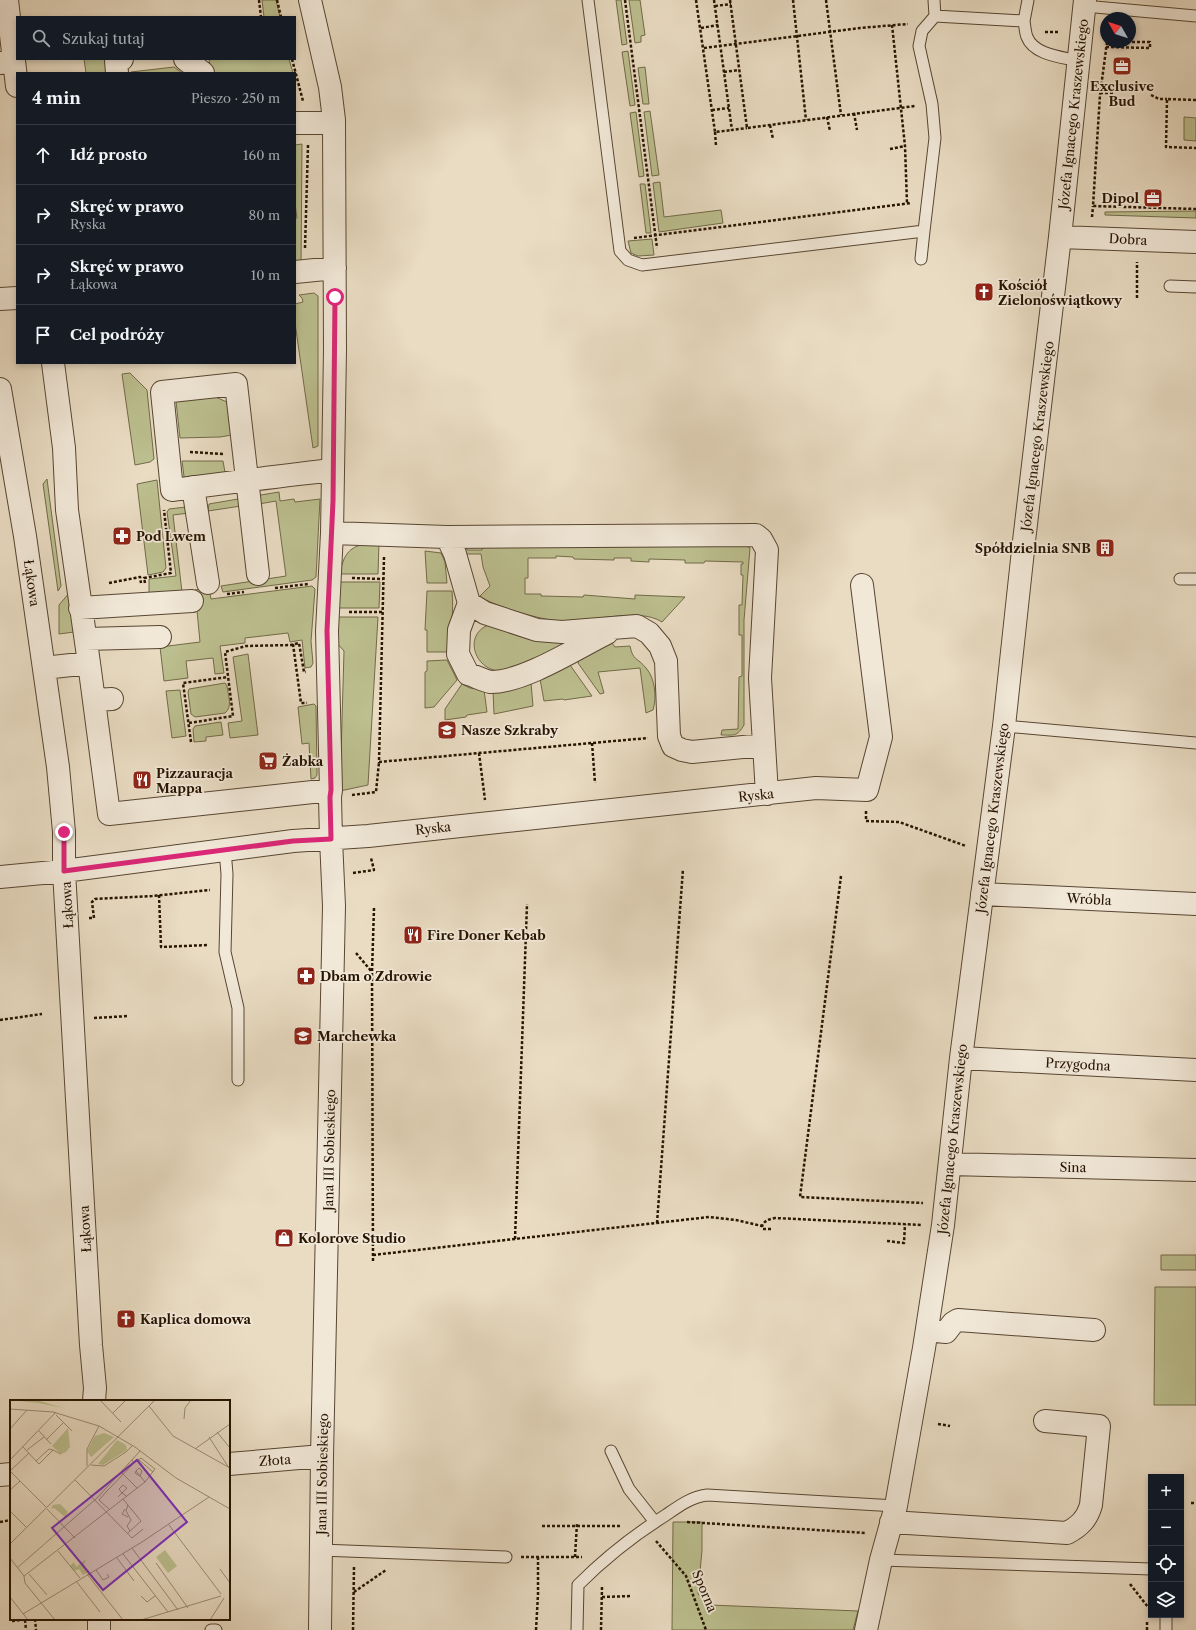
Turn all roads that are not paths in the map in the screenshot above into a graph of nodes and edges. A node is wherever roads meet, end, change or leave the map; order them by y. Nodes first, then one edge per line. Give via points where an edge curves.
1 (7, 0) edge
2 (310, 0) edge
3 (588, 0) edge
4 (934, 0) edge
5 (1028, 0) edge
6 (1084, 10) edge
7 (934, 16) junction
8 (1196, 16) edge
9 (1025, 26) junction
10 (116, 60) edge
11 (185, 60) edge
12 (1078, 61) junction
13 (7, 62) edge
14 (118, 72) edge
15 (202, 72) edge
16 (16, 84) edge
17 (334, 120) junction
18 (302, 124) edge
19 (924, 231) junction
20 (1060, 237) junction
21 (1196, 242) edge
22 (921, 259) dead end
23 (335, 268) junction
24 (300, 272) edge
25 (1170, 286) dead end
26 (1196, 287) edge
27 (16, 298) edge
28 (0, 300) edge
29 (53, 364) edge
30 (0, 389) edge
31 (333, 470) junction
32 (247, 480) junction
33 (193, 487) junction
34 (332, 533) junction
35 (447, 537) junction
36 (258, 574) dead end
37 (1180, 579) dead end
38 (1196, 579) edge
39 (208, 583) dead end
40 (862, 585) dead end
41 (192, 601) dead end
42 (469, 603) junction
43 (80, 608) junction
44 (617, 628) junction
45 (160, 637) dead end
46 (86, 639) junction
47 (89, 662) junction
48 (44, 668) junction
49 (1004, 726) junction
50 (1196, 743) edge
51 (764, 745) junction
52 (331, 790) junction
53 (767, 794) junction
54 (331, 839) junction
55 (225, 850) junction
56 (64, 871) junction
57 (0, 877) edge
58 (982, 894) junction
59 (1196, 904) edge
60 (961, 1058) junction
61 (1196, 1070) edge
62 (238, 1080) dead end
63 (950, 1164) junction
64 (1196, 1170) edge
65 (927, 1330) junction
66 (1094, 1330) dead end
67 (94, 1400) edge
68 (1045, 1421) dead end
69 (611, 1451) dead end
70 (322, 1456) junction
71 (230, 1464) edge
72 (10, 1474) edge
73 (0, 1475) edge
74 (892, 1521) junction
75 (655, 1522) junction
76 (320, 1550) junction
77 (506, 1556) dead end
78 (881, 1560) junction
79 (1148, 1569) edge
80 (1166, 1618) edge
81 (211, 1630) edge
82 (216, 1630) edge
83 (320, 1630) edge
84 (577, 1630) edge
85 (866, 1630) edge
86 (1166, 1630) edge

1 - 13 street
2 - 17 street, Jana III Sobieskiego via 330,87
3 - 19 lane via 620,250 628,260 636,264 659,264
4 - 7 lane
5 - 9 lane
6 - 8 lane
6 - 12 street, Józefa Ignacego Kraszewskiego
7 - 9 lane
7 - 19 lane via 922,31 919,46 932,104 935,138
9 - 12 lane via 1027,38 1038,50 1048,55
10 - 14 street
11 - 15 street
12 - 20 street, Józefa Ignacego Kraszewskiego
13 - 16 street
17 - 18 street
17 - 23 street, Jana III Sobieskiego
19 - 22 lane
20 - 21 street, Dobra
20 - 49 street, Józefa Ignacego Kraszewskiego
23 - 24 street
23 - 31 street, Jana III Sobieskiego
25 - 26 lane
27 - 28 street
29 - 43 street via 64,448 67,510
30 - 48 street, Łąkowa
31 - 32 street
31 - 34 street, Jana III Sobieskiego
32 - 33 street
32 - 33 street via 236,384 162,392 172,490
32 - 36 street
33 - 39 street
34 - 35 street
34 - 52 street, Jana III Sobieskiego via 327,631
35 - 42 street via 456,554
35 - 51 street via 756,535 767,550 760,678
37 - 38 lane
40 - 53 street, Ryska via 881,737 867,790 816,788
41 - 43 street
42 - 44 street via 485,613 537,630 562,632
42 - 44 street via 459,630 458,654 468,674 490,682 534,670
43 - 46 street
44 - 51 street via 637,626 649,633 660,646 666,660 669,736 673,746 692,752
45 - 46 street
46 - 47 street
47 - 48 street
47 - 52 street via 103,700 109,814
48 - 56 street, Łąkowa via 58,767 64,832
49 - 50 lane
49 - 58 street, Józefa Ignacego Kraszewskiego
51 - 53 street
52 - 54 street, Jana III Sobieskiego
53 - 54 street, Ryska
54 - 55 street, Ryska
54 - 70 street, Jana III Sobieskiego via 334,914
55 - 56 street, Ryska
55 - 62 lane via 225,952 238,1008
56 - 57 street, Ryska
56 - 67 street, Łąkowa
58 - 59 street, Wróbla
58 - 60 street, Józefa Ignacego Kraszewskiego
60 - 61 street, Przygodna
60 - 63 street, Józefa Ignacego Kraszewskiego
63 - 64 street, Sina
63 - 65 street, Józefa Ignacego Kraszewskiego
65 - 66 street via 946,1332 958,1320
65 - 74 street, Józefa Ignacego Kraszewskiego
68 - 74 street via 1098,1426 1091,1505 1088,1515 1078,1527 1067,1532
69 - 75 lane via 629,1489
70 - 71 street, Złota
70 - 76 street, Jana III Sobieskiego
72 - 73 street
74 - 75 lane via 707,1495 686,1502
74 - 78 street, Józefa Ignacego Kraszewskiego
75 - 84 lane via 602,1562 578,1585
76 - 77 lane
76 - 83 street, Jana III Sobieskiego
78 - 79 lane
78 - 85 street, Józefa Ignacego Kraszewskiego
80 - 86 lane
81 - 82 lane

